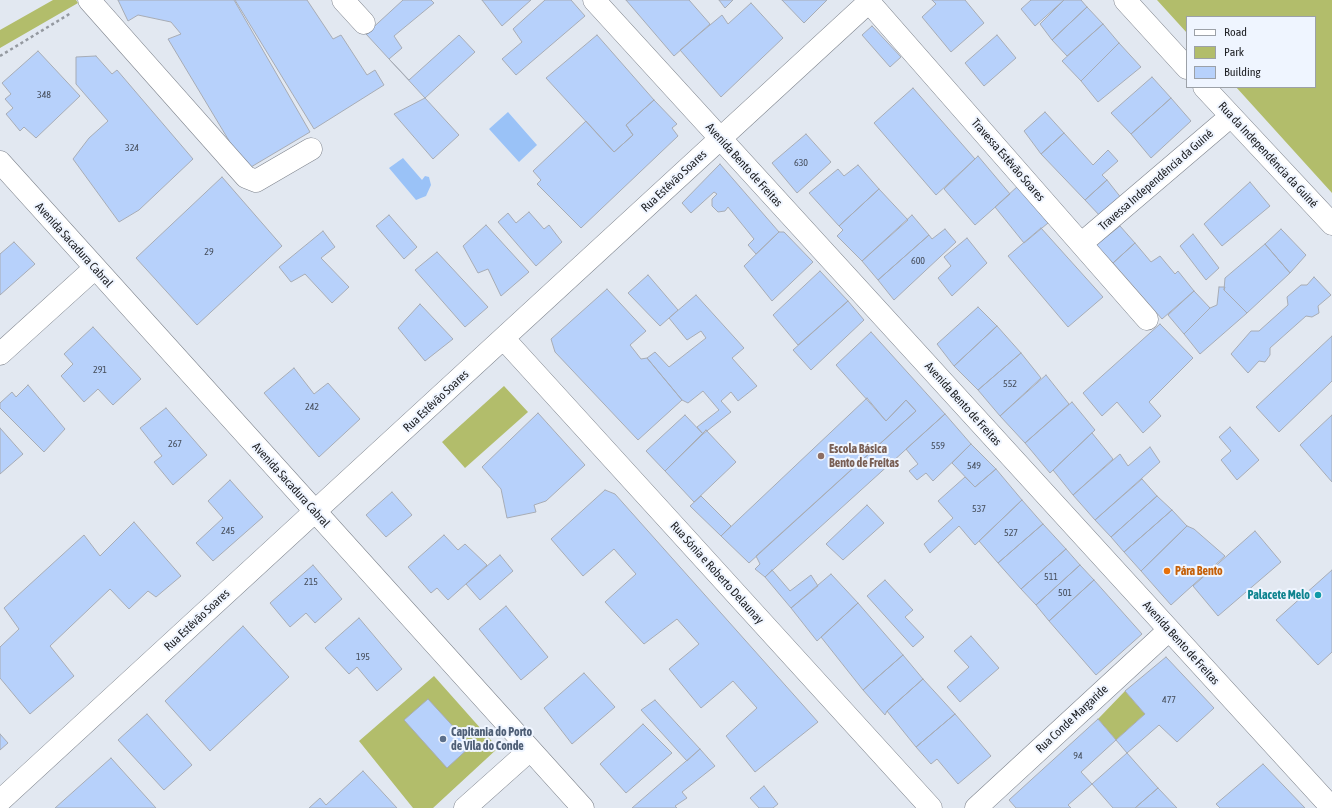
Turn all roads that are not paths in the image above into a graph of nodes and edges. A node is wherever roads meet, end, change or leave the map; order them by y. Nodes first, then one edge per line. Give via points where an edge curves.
1 (343, 0) edge
2 (594, 0) edge
3 (1125, 0) edge
4 (89, 1) edge
5 (870, 1) edge
6 (364, 23) dead end
7 (1186, 67) edge
8 (1205, 88) edge
9 (1231, 116) junction
10 (720, 139) junction
11 (311, 149) dead end
12 (0, 162) edge
13 (1332, 224) edge
14 (1082, 243) junction
15 (95, 268) junction
16 (1146, 319) dead end
17 (504, 339) junction
18 (0, 354) edge
19 (315, 512) junction
20 (1169, 630) junction
21 (530, 750) junction
22 (0, 801) edge
23 (465, 808) edge
24 (583, 808) edge
25 (931, 808) edge
26 (976, 808) edge
27 (1332, 808) edge

1 - 6 street
2 - 10 street, Avenida Bento de Freitas
3 - 7 street
4 - 11 street via 246,177 256,181
5 - 10 street, Rua Estêvão Soares
5 - 14 street, Travessa Estêvão Soares
8 - 9 street, Rua da Independência da Guiné
9 - 13 street, Rua da Independência da Guiné
9 - 14 street, Travessa Independência da Guiné
10 - 17 street, Rua Estêvão Soares
10 - 20 street, Avenida Bento de Freitas
12 - 15 street, Avenida Sacadura Cabral
14 - 16 street, Travessa Estêvão Soares
15 - 18 street
15 - 19 street, Avenida Sacadura Cabral
17 - 19 street, Rua Estêvão Soares
17 - 25 street, Rua Sónia e Roberto Delaunay
19 - 21 street, Avenida Sacadura Cabral
19 - 22 street, Rua Estêvão Soares
20 - 26 street, Rua Conde Margaride
20 - 27 street, Avenida Bento de Freitas
21 - 23 street
21 - 24 street, Avenida Sacadura Cabral

